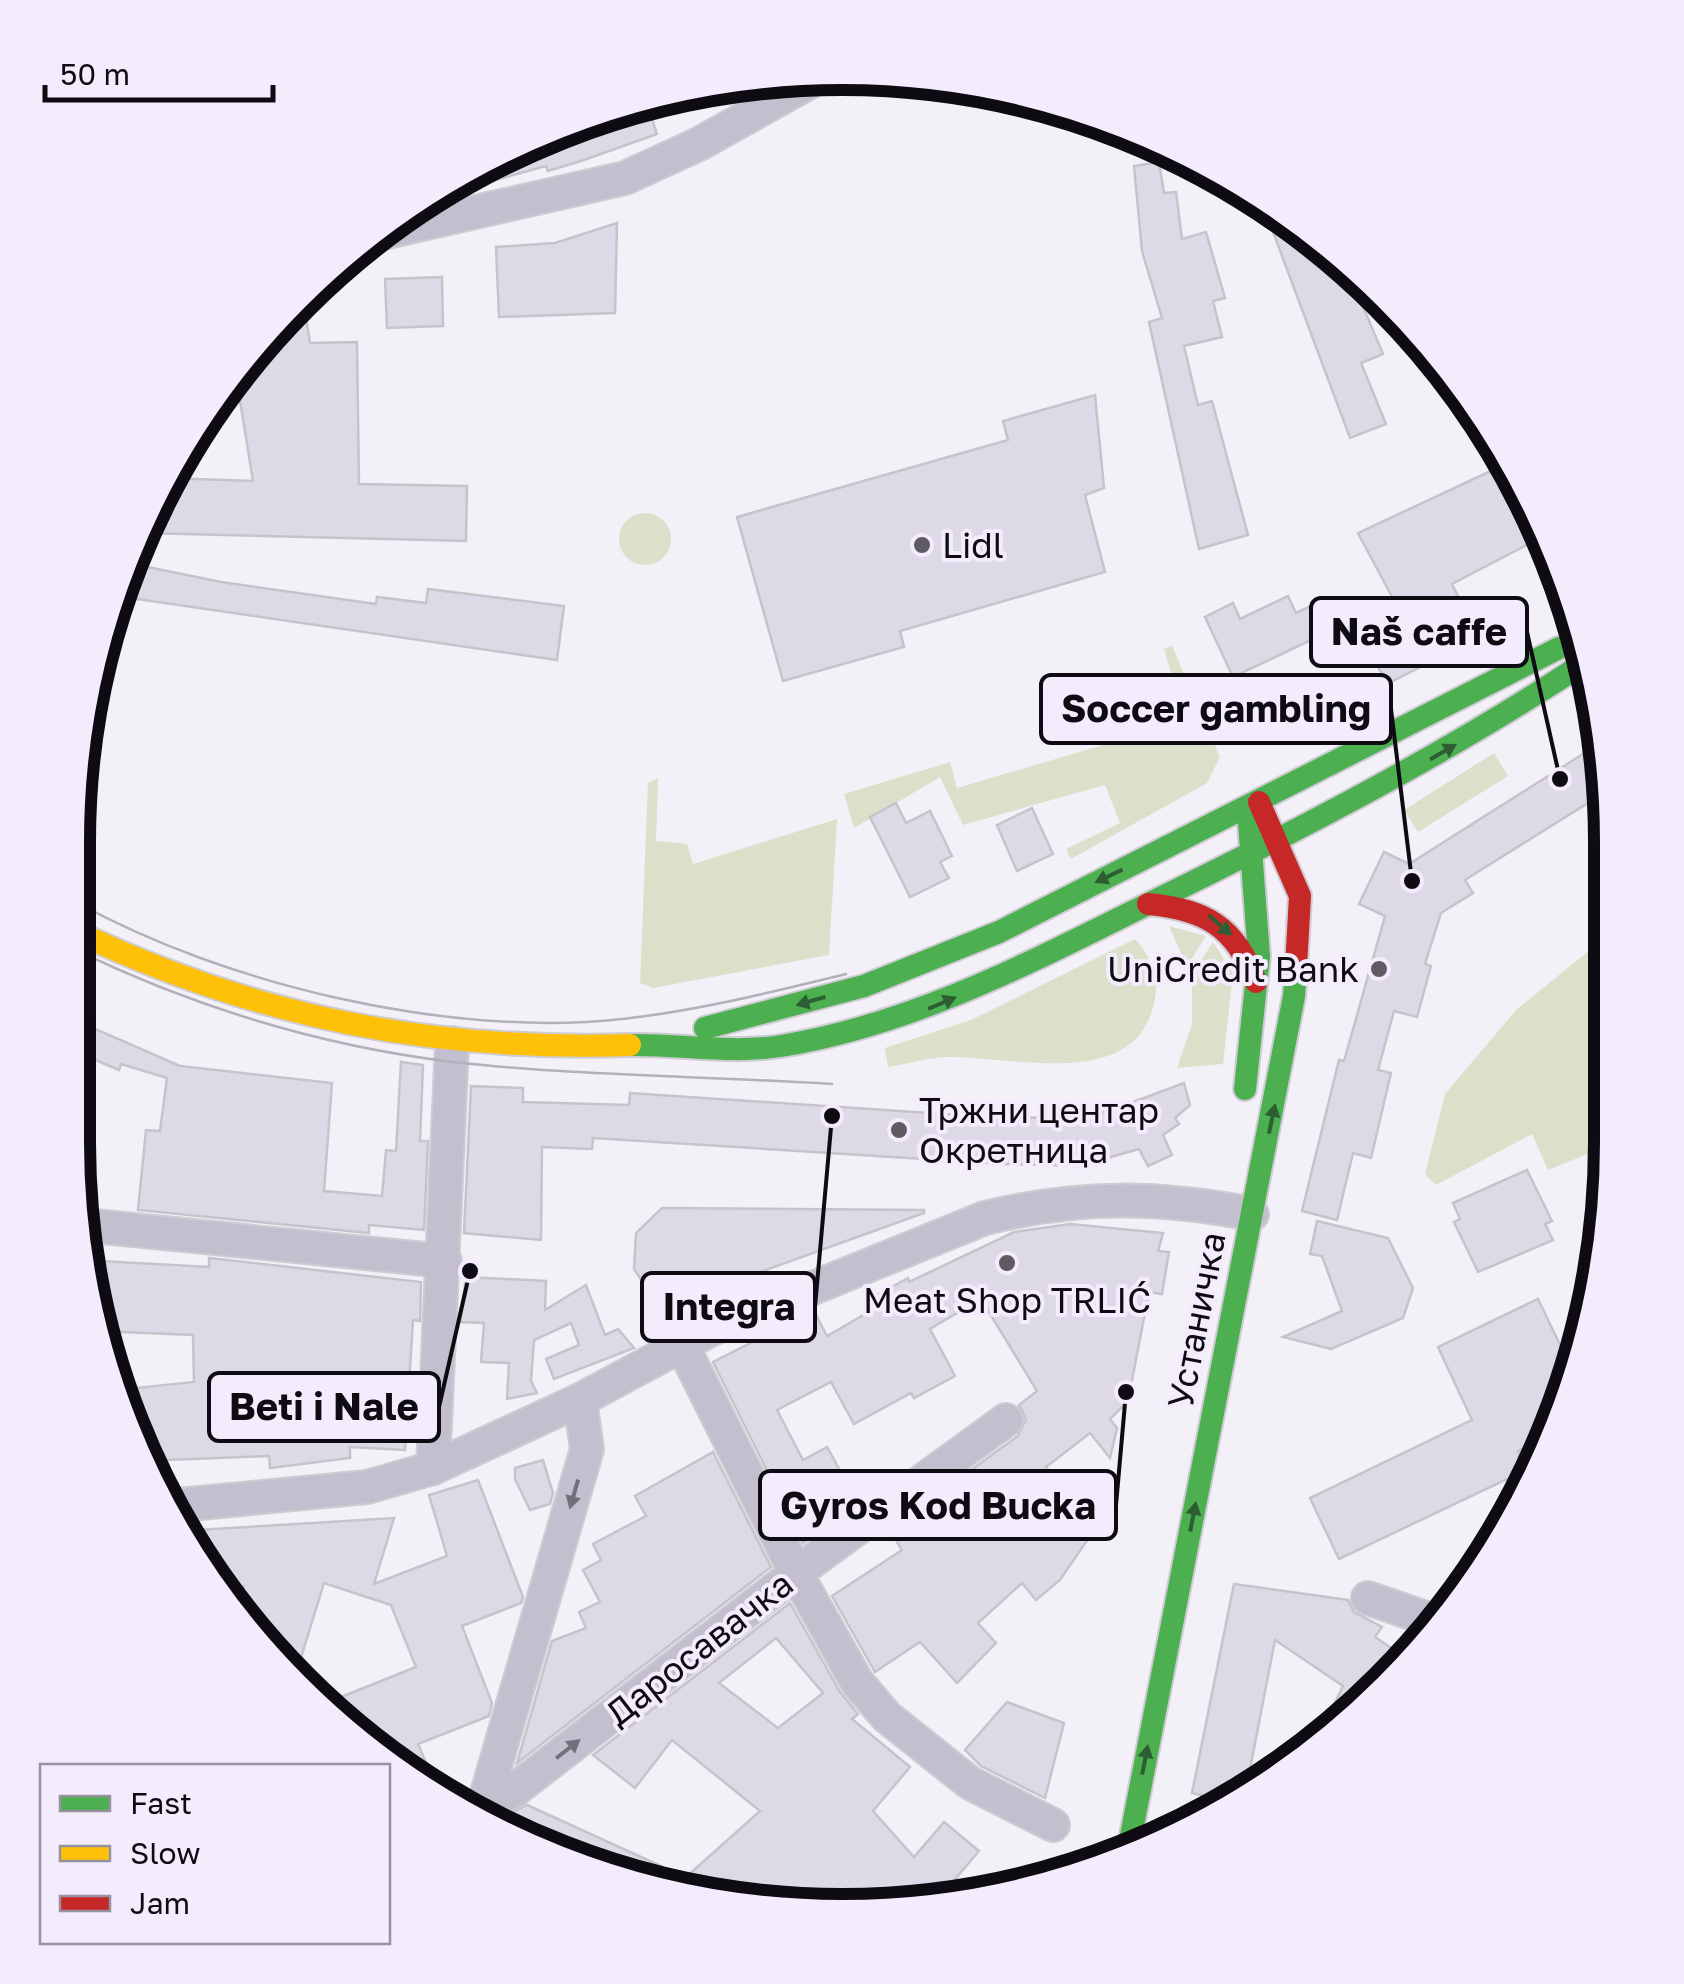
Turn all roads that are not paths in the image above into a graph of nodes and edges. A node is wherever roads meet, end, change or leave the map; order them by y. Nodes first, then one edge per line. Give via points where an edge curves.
1 (788, 92) edge
2 (409, 227) edge
3 (1567, 644) edge
4 (1574, 670) edge
5 (1359, 801) junction
6 (1253, 806) junction
7 (1328, 838) dead end
8 (1279, 840) junction
9 (1254, 852) junction
10 (1310, 873) dead end
11 (1300, 896) junction
12 (1148, 904) junction
13 (90, 939) edge
14 (1258, 991) junction
15 (452, 1043) junction
16 (676, 1044) junction
17 (1241, 1111) dead end
18 (1229, 1209) junction
19 (95, 1225) edge
20 (445, 1261) junction
21 (682, 1345) junction
22 (580, 1400) junction
23 (1006, 1420) dead end
24 (433, 1468) junction
25 (184, 1504) edge
26 (796, 1573) junction
27 (1368, 1598) dead end
28 (1425, 1617) edge
29 (485, 1803) edge
30 (488, 1805) edge
31 (1053, 1825) dead end
32 (1130, 1837) edge

1 - 2 street via 625,178
3 - 6 main road
5 -> 4 main road
5 - 7 main road
5 - 8 main road
6 - 8 main road, Устаничка
6 - 9 main road
6 -> 16 main road via 932,960 864,986 706,1028
8 - 9 main road
8 - 11 main road, Устаничка
9 - 12 main road
9 - 14 main road
10 - 11 main road
18 -> 11 main road, Устаничка via 1294,996
12 -> 14 main road via 1194,908 1218,920 1243,949
16 -> 12 main road via 760,1048 926,1010
13 - 15 main road via 233,999 340,1026
14 - 17 main road
15 - 16 main road via 573,1050
15 - 20 street
18 - 21 street via 1134,1197 985,1218
32 -> 18 main road, Устаничка
19 - 20 street
20 - 24 street
21 - 22 street
21 - 26 street
22 - 24 street
22 -> 29 street via 586,1449
23 - 26 street, Даросавачка
24 - 25 street via 367,1487
30 -> 26 street, Даросавачка
26 - 31 street via 842,1659 879,1709 970,1783
27 - 28 street

